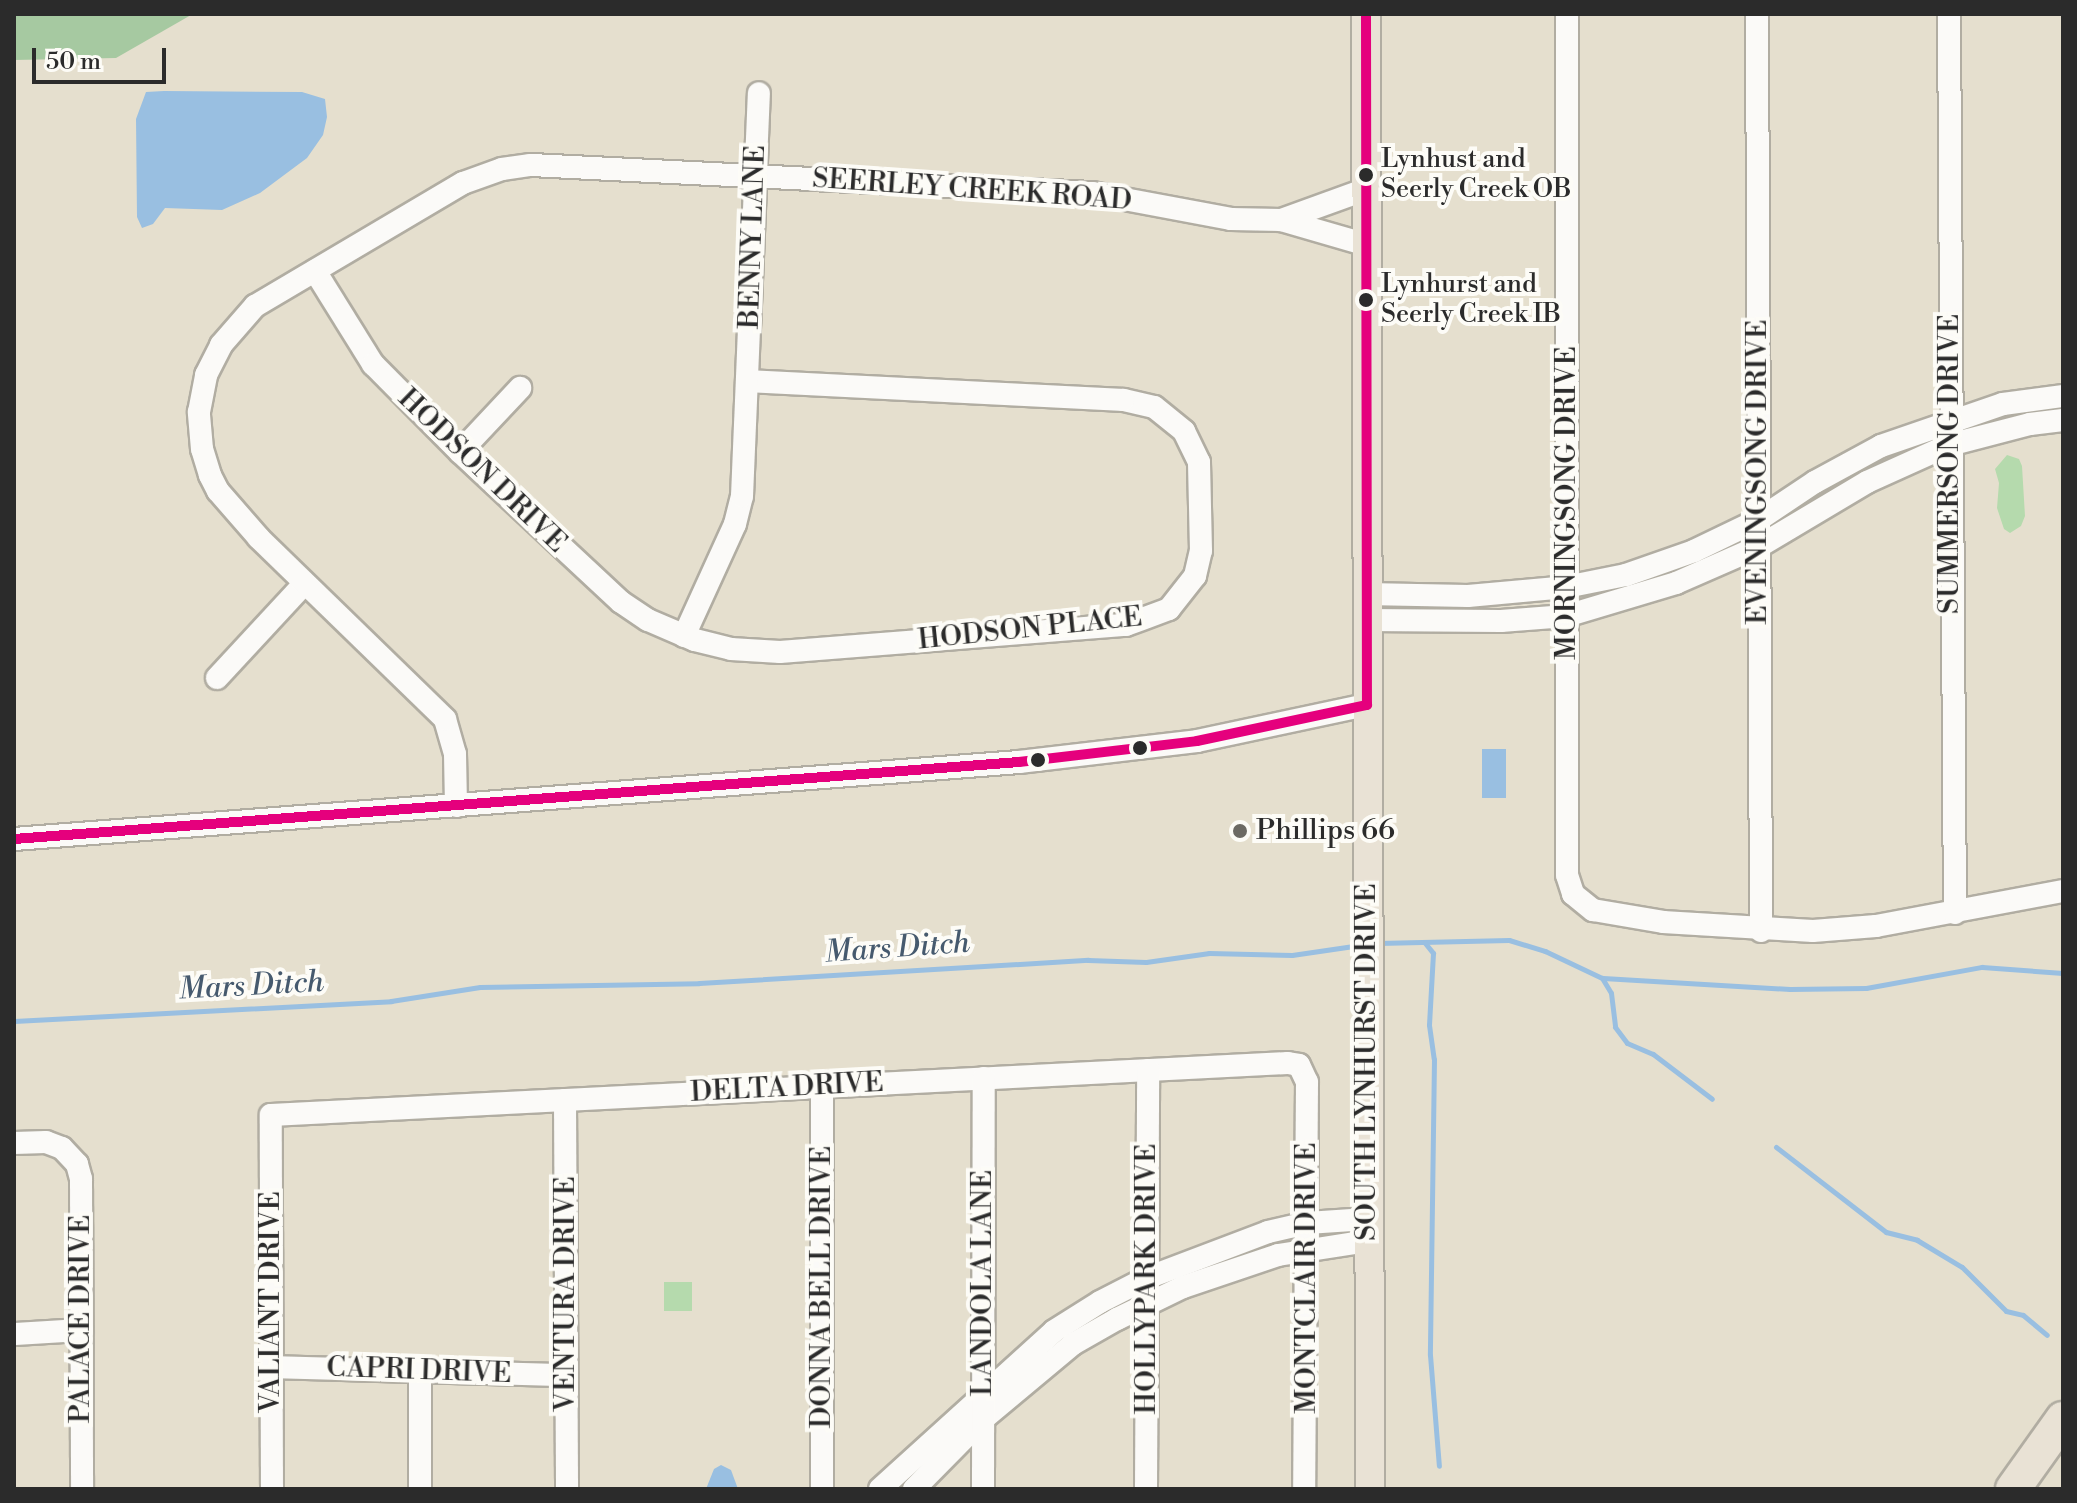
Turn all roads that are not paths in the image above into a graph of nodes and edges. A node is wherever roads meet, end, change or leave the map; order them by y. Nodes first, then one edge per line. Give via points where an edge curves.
1 (1366, 14) edge
2 (1567, 14) edge
3 (1757, 14) edge
4 (1949, 14) edge
5 (759, 93) dead end
6 (757, 177) junction
7 (1364, 190) junction
8 (1281, 220) junction
9 (1364, 244) junction
10 (315, 271) junction
11 (747, 381) junction
12 (520, 388) dead end
13 (2063, 396) edge
14 (2063, 420) edge
15 (1949, 421) junction
16 (1949, 445) junction
17 (460, 452) junction
18 (1758, 520) junction
19 (1758, 547) junction
20 (305, 583) junction
21 (1566, 587) junction
22 (1366, 607) junction
23 (1566, 616) junction
24 (684, 636) junction
25 (217, 678) dead end
26 (1367, 705) junction
27 (456, 806) junction
28 (14, 839) edge
29 (2063, 891) edge
30 (1955, 913) junction
31 (1761, 931) junction
32 (1301, 1068) joint
33 (1148, 1070) junction
34 (984, 1078) junction
35 (822, 1086) junction
36 (565, 1100) junction
37 (271, 1115) joint
38 (14, 1143) edge
39 (1307, 1223) junction
40 (1367, 1230) junction
41 (1307, 1251) junction
42 (1147, 1278) junction
43 (1147, 1304) junction
44 (82, 1330) junction
45 (14, 1334) edge
46 (271, 1367) junction
47 (420, 1371) junction
48 (566, 1375) junction
49 (983, 1392) junction
50 (983, 1419) junction
51 (2063, 1419) edge
52 (1368, 1488) edge
53 (82, 1489) edge
54 (272, 1489) edge
55 (420, 1489) edge
56 (567, 1489) edge
57 (822, 1489) edge
58 (880, 1489) edge
59 (914, 1489) edge
60 (983, 1489) edge
61 (1146, 1489) edge
62 (1304, 1489) edge
63 (2013, 1489) edge

1 - 7 main road, SOUTH LYNHURST DRIVE
2 - 21 street, MORNINGSONG DRIVE
3 - 18 street, EVENINGSONG DRIVE
4 - 15 street, SUMMERSONG DRIVE
5 - 6 street, BENNY LANE
6 - 8 street, SEERLEY CREEK ROAD via 1092,193 1221,218
6 - 10 street, SEERLEY CREEK ROAD via 541,165 502,169 463,183
6 - 11 street, BENNY LANE
7 - 8 street, SEERLEY CREEK ROAD
7 - 9 main road, SOUTH LYNHURST DRIVE
8 - 9 street, SEERLEY CREEK ROAD
9 - 22 main road, SOUTH LYNHURST DRIVE
10 - 17 street, HODSON DRIVE via 373,364
10 - 20 street, SEERLEY CREEK ROAD via 255,306 237,324 212,360 199,412 202,449 218,491
11 - 24 street, BENNY LANE via 738,515
11 - 24 street, HODSON PLACE via 1123,400 1154,407 1184,431 1197,457 1199,563 1189,587 1169,609 1126,625 780,652 731,649
12 - 17 street
13 - 15 street via 2003,404
14 - 16 street
15 - 16 street, SUMMERSONG DRIVE
15 - 18 street via 1881,446
16 - 19 street via 1867,482
16 - 30 street, SUMMERSONG DRIVE
17 - 24 street, HODSON DRIVE via 615,597
18 - 19 street, EVENINGSONG DRIVE
18 - 21 street via 1626,575
19 - 23 street via 1676,583
19 - 31 street, EVENINGSONG DRIVE
20 - 25 street
20 - 27 street, SEERLEY CREEK ROAD via 445,719 455,754
21 - 22 street
21 - 23 street, MORNINGSONG DRIVE
22 - 23 street via 1501,621
22 - 26 main road, SOUTH LYNHURST DRIVE
23 - 31 street, MORNINGSONG DRIVE via 1567,875 1573,894 1593,910 1621,916
26 - 27 street via 1197,741 1085,755
26 - 40 main road, SOUTH LYNHURST DRIVE
27 - 28 street
29 - 30 street
30 - 31 street via 1846,929
32 - 33 street, DELTA DRIVE via 1288,1063
32 - 39 street, MONTCLAIR DRIVE via 1307,1082
33 - 34 street, DELTA DRIVE
33 - 42 street, HOLLYPARK DRIVE
34 - 35 street, DELTA DRIVE
34 - 49 street, LANDOLA LANE
35 - 36 street, DELTA DRIVE
35 - 57 street, DONNA BELL DRIVE
36 - 37 street, DELTA DRIVE
36 - 48 street, VENTURA DRIVE
37 - 46 street, VALIANT DRIVE
38 - 44 street, PALACE DRIVE via 46,1142 68,1153 81,1179
39 - 40 street
39 - 41 street, MONTCLAIR DRIVE
39 - 42 street via 1268,1232
40 - 41 street
40 - 52 main road, SOUTH LYNHURST DRIVE
41 - 43 street via 1215,1275
41 - 62 street, MONTCLAIR DRIVE
42 - 43 street, HOLLYPARK DRIVE
42 - 49 street via 1054,1331
43 - 50 street via 1073,1344
43 - 61 street, HOLLYPARK DRIVE
44 - 45 street
44 - 53 street, PALACE DRIVE
46 - 47 street, CAPRI DRIVE
46 - 54 street, VALIANT DRIVE
47 - 48 street, CAPRI DRIVE
47 - 55 street
48 - 56 street, VENTURA DRIVE
49 - 50 street, LANDOLA LANE
49 - 58 street
50 - 59 street
50 - 60 street, LANDOLA LANE
51 - 63 highway

